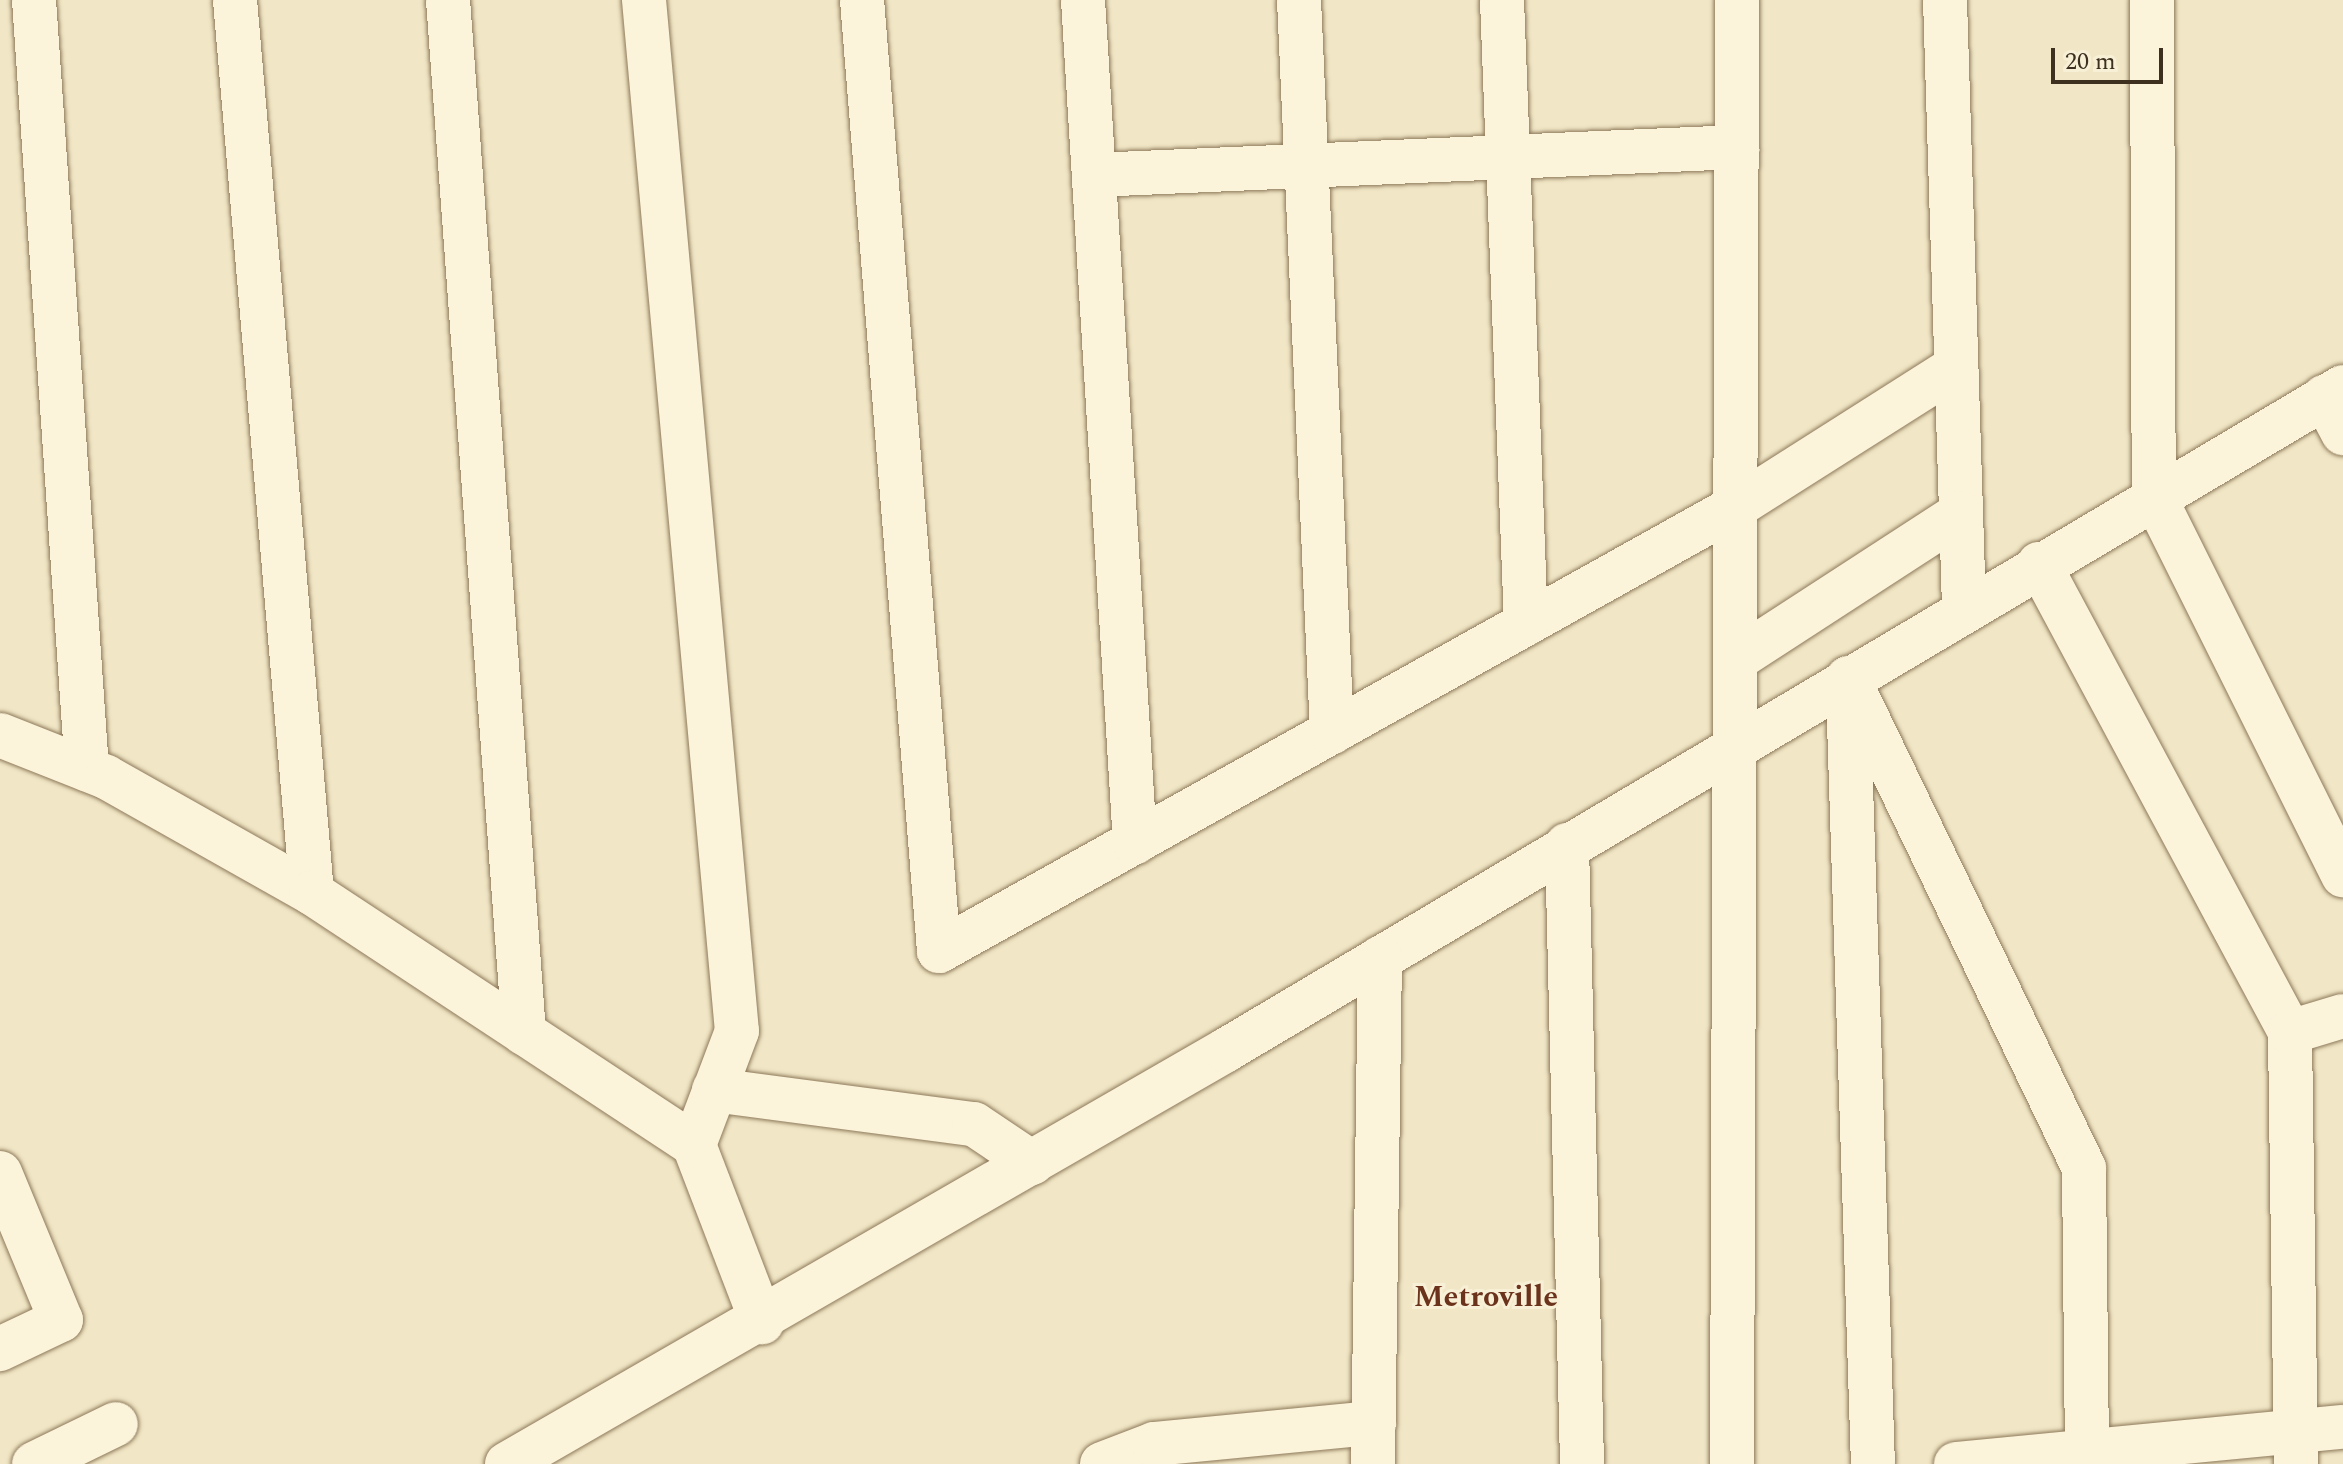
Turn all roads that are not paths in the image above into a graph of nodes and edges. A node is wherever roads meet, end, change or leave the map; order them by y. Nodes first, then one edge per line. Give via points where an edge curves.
1 (34, 0) edge
2 (235, 0) edge
3 (448, 0) edge
4 (644, 0) edge
5 (862, 0) edge
6 (1083, 0) edge
7 (1299, 0) edge
8 (1502, 0) edge
9 (1737, 0) edge
10 (1945, 0) edge
11 (2152, 0) edge
12 (1737, 147) junction
13 (1508, 156) junction
14 (1309, 163) junction
15 (1094, 175) junction
16 (1956, 367) junction
17 (2337, 406) edge
18 (2154, 496) junction
19 (1737, 506) junction
20 (1960, 514) junction
21 (2039, 564) junction
22 (1964, 609) junction
23 (1526, 624) junction
24 (1738, 658) junction
25 (1848, 678) junction
26 (1332, 732) junction
27 (0, 735) edge
28 (1738, 743) junction
29 (87, 769) junction
30 (1135, 842) junction
31 (1567, 845) junction
32 (2343, 875) edge
33 (312, 893) junction
34 (1380, 958) junction
35 (2343, 1016) edge
36 (2290, 1032) junction
37 (524, 1033) junction
38 (714, 1090) junction
39 (694, 1145) junction
40 (1032, 1163) junction
41 (0, 1173) edge
42 (762, 1322) junction
43 (0, 1349) edge
44 (116, 1424) dead end
45 (2343, 1427) edge
46 (1374, 1444) edge
47 (2296, 1448) edge
48 (2087, 1457) edge
49 (34, 1464) edge
50 (507, 1464) edge
51 (1102, 1464) edge
52 (1582, 1464) edge
53 (1732, 1464) edge
54 (1873, 1464) edge
55 (1956, 1464) edge

1 - 29 street
2 - 33 street
3 - 37 street
4 - 38 street via 737,1031
5 - 30 street via 939,951
6 - 15 street
7 - 14 street
8 - 13 street
9 - 12 street
10 - 16 street
11 - 18 street
12 - 13 street
12 - 19 street
13 - 14 street
13 - 23 street
14 - 15 street
14 - 26 street
15 - 30 street
16 - 19 street
16 - 20 street
17 - 18 street
18 - 21 street
18 - 32 street
19 - 23 street
19 - 24 street
20 - 22 street
20 - 24 street
21 - 22 street
21 - 36 street
22 - 25 street
23 - 26 street
24 - 28 street
25 - 28 street
25 - 48 street via 2084,1168
25 - 54 street
26 - 30 street
27 - 29 street
28 - 31 street
28 - 53 street
29 - 33 street
31 - 34 street
31 - 52 street
33 - 37 street
34 - 40 street
34 - 46 street
35 - 36 street
36 - 47 street
37 - 39 street
38 - 39 street
38 - 40 street via 974,1124
39 - 42 street
40 - 42 street
41 - 43 street via 61,1320
42 - 50 street
44 - 49 street
45 - 47 street
46 - 51 street via 1154,1444
47 - 48 street
48 - 55 street

